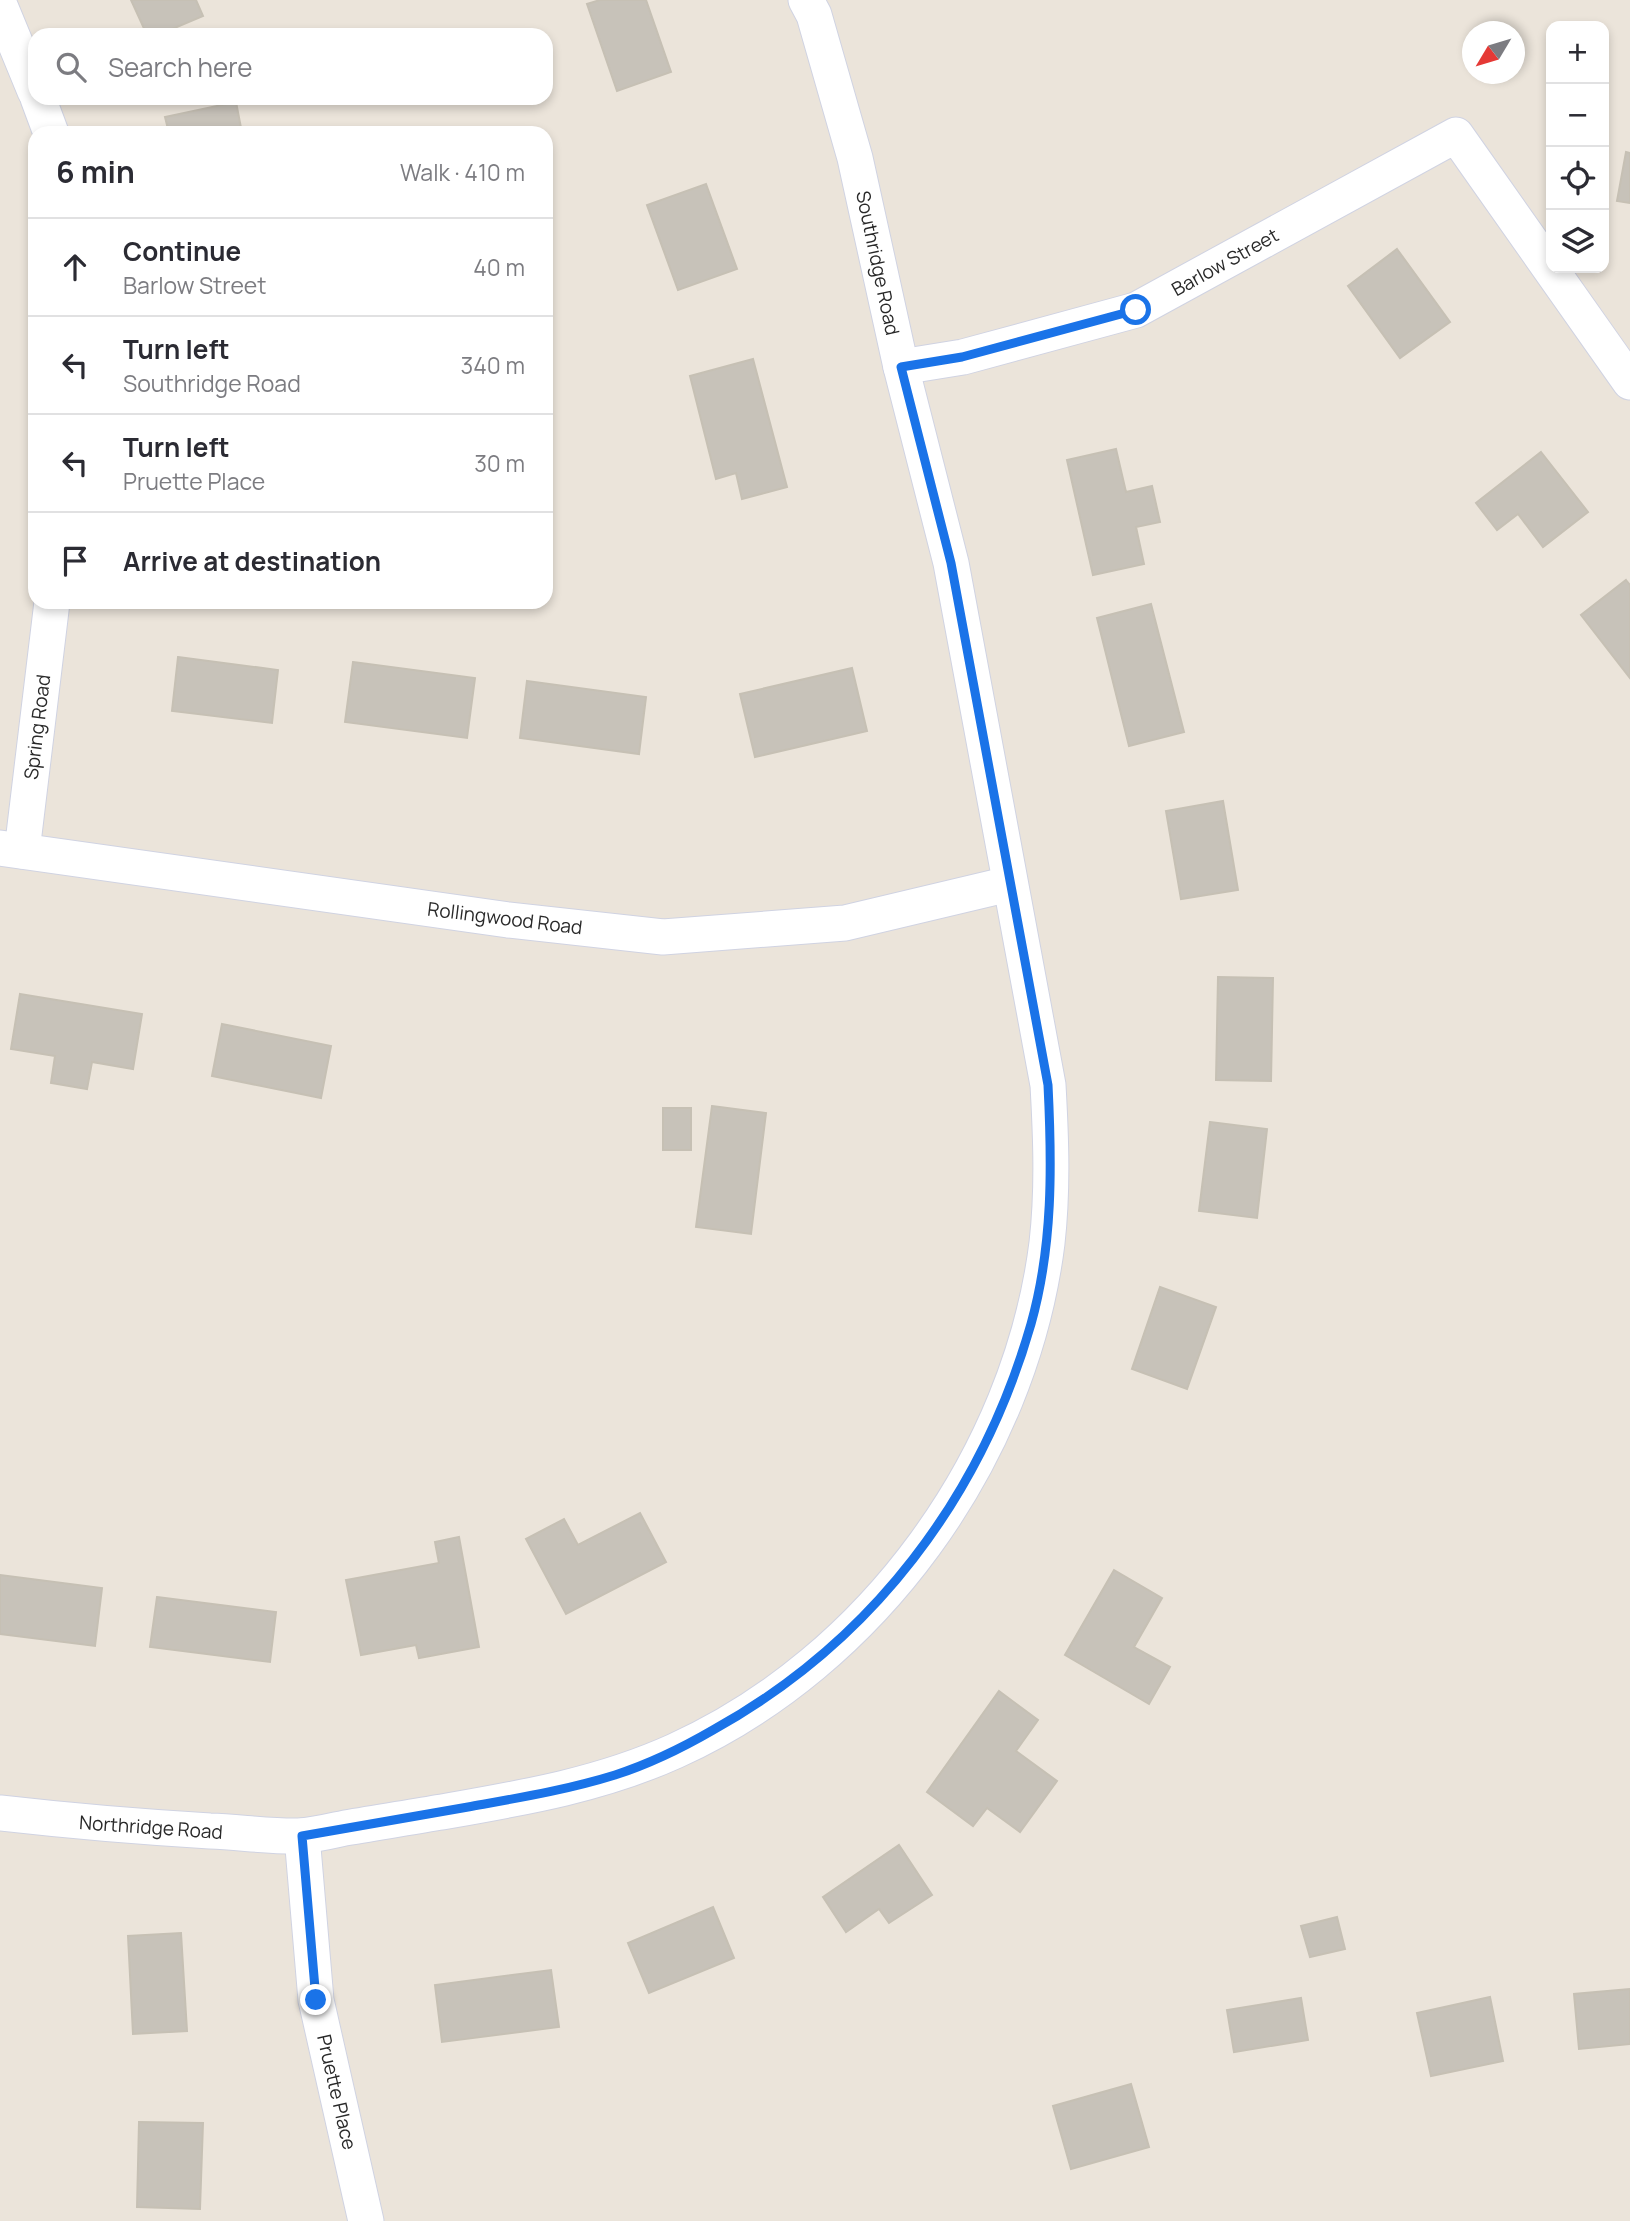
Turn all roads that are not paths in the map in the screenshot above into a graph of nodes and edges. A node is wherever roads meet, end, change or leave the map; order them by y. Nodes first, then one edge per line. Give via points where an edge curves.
1 (806, 0) edge
2 (0, 6) edge
3 (28, 74) edge
4 (41, 105) edge
5 (48, 126) edge
6 (901, 367) junction
7 (1630, 382) edge
8 (51, 609) edge
9 (11, 849) edge
10 (1009, 884) junction
11 (0, 1813) edge
12 (302, 1836) junction
13 (366, 2221) edge

1 - 6 street, Southridge Road via 855,158
2 - 3 street
4 - 5 street
6 - 7 street, Barlow Street via 962,357 1136,310 1456,135
6 - 10 street, Southridge Road via 951,563
8 - 9 street, Spring Road
9 - 10 street, Rollingwood Road via 508,920 663,937 845,923
10 - 12 street, Southridge Road via 1048,1085 1052,1165 1046,1244 1031,1322 1006,1398 973,1470 924,1546 869,1611 814,1664 753,1708 677,1750 553,1792
11 - 12 street, Northridge Road via 94,1824
12 - 13 street, Pruette Place via 316,2000

